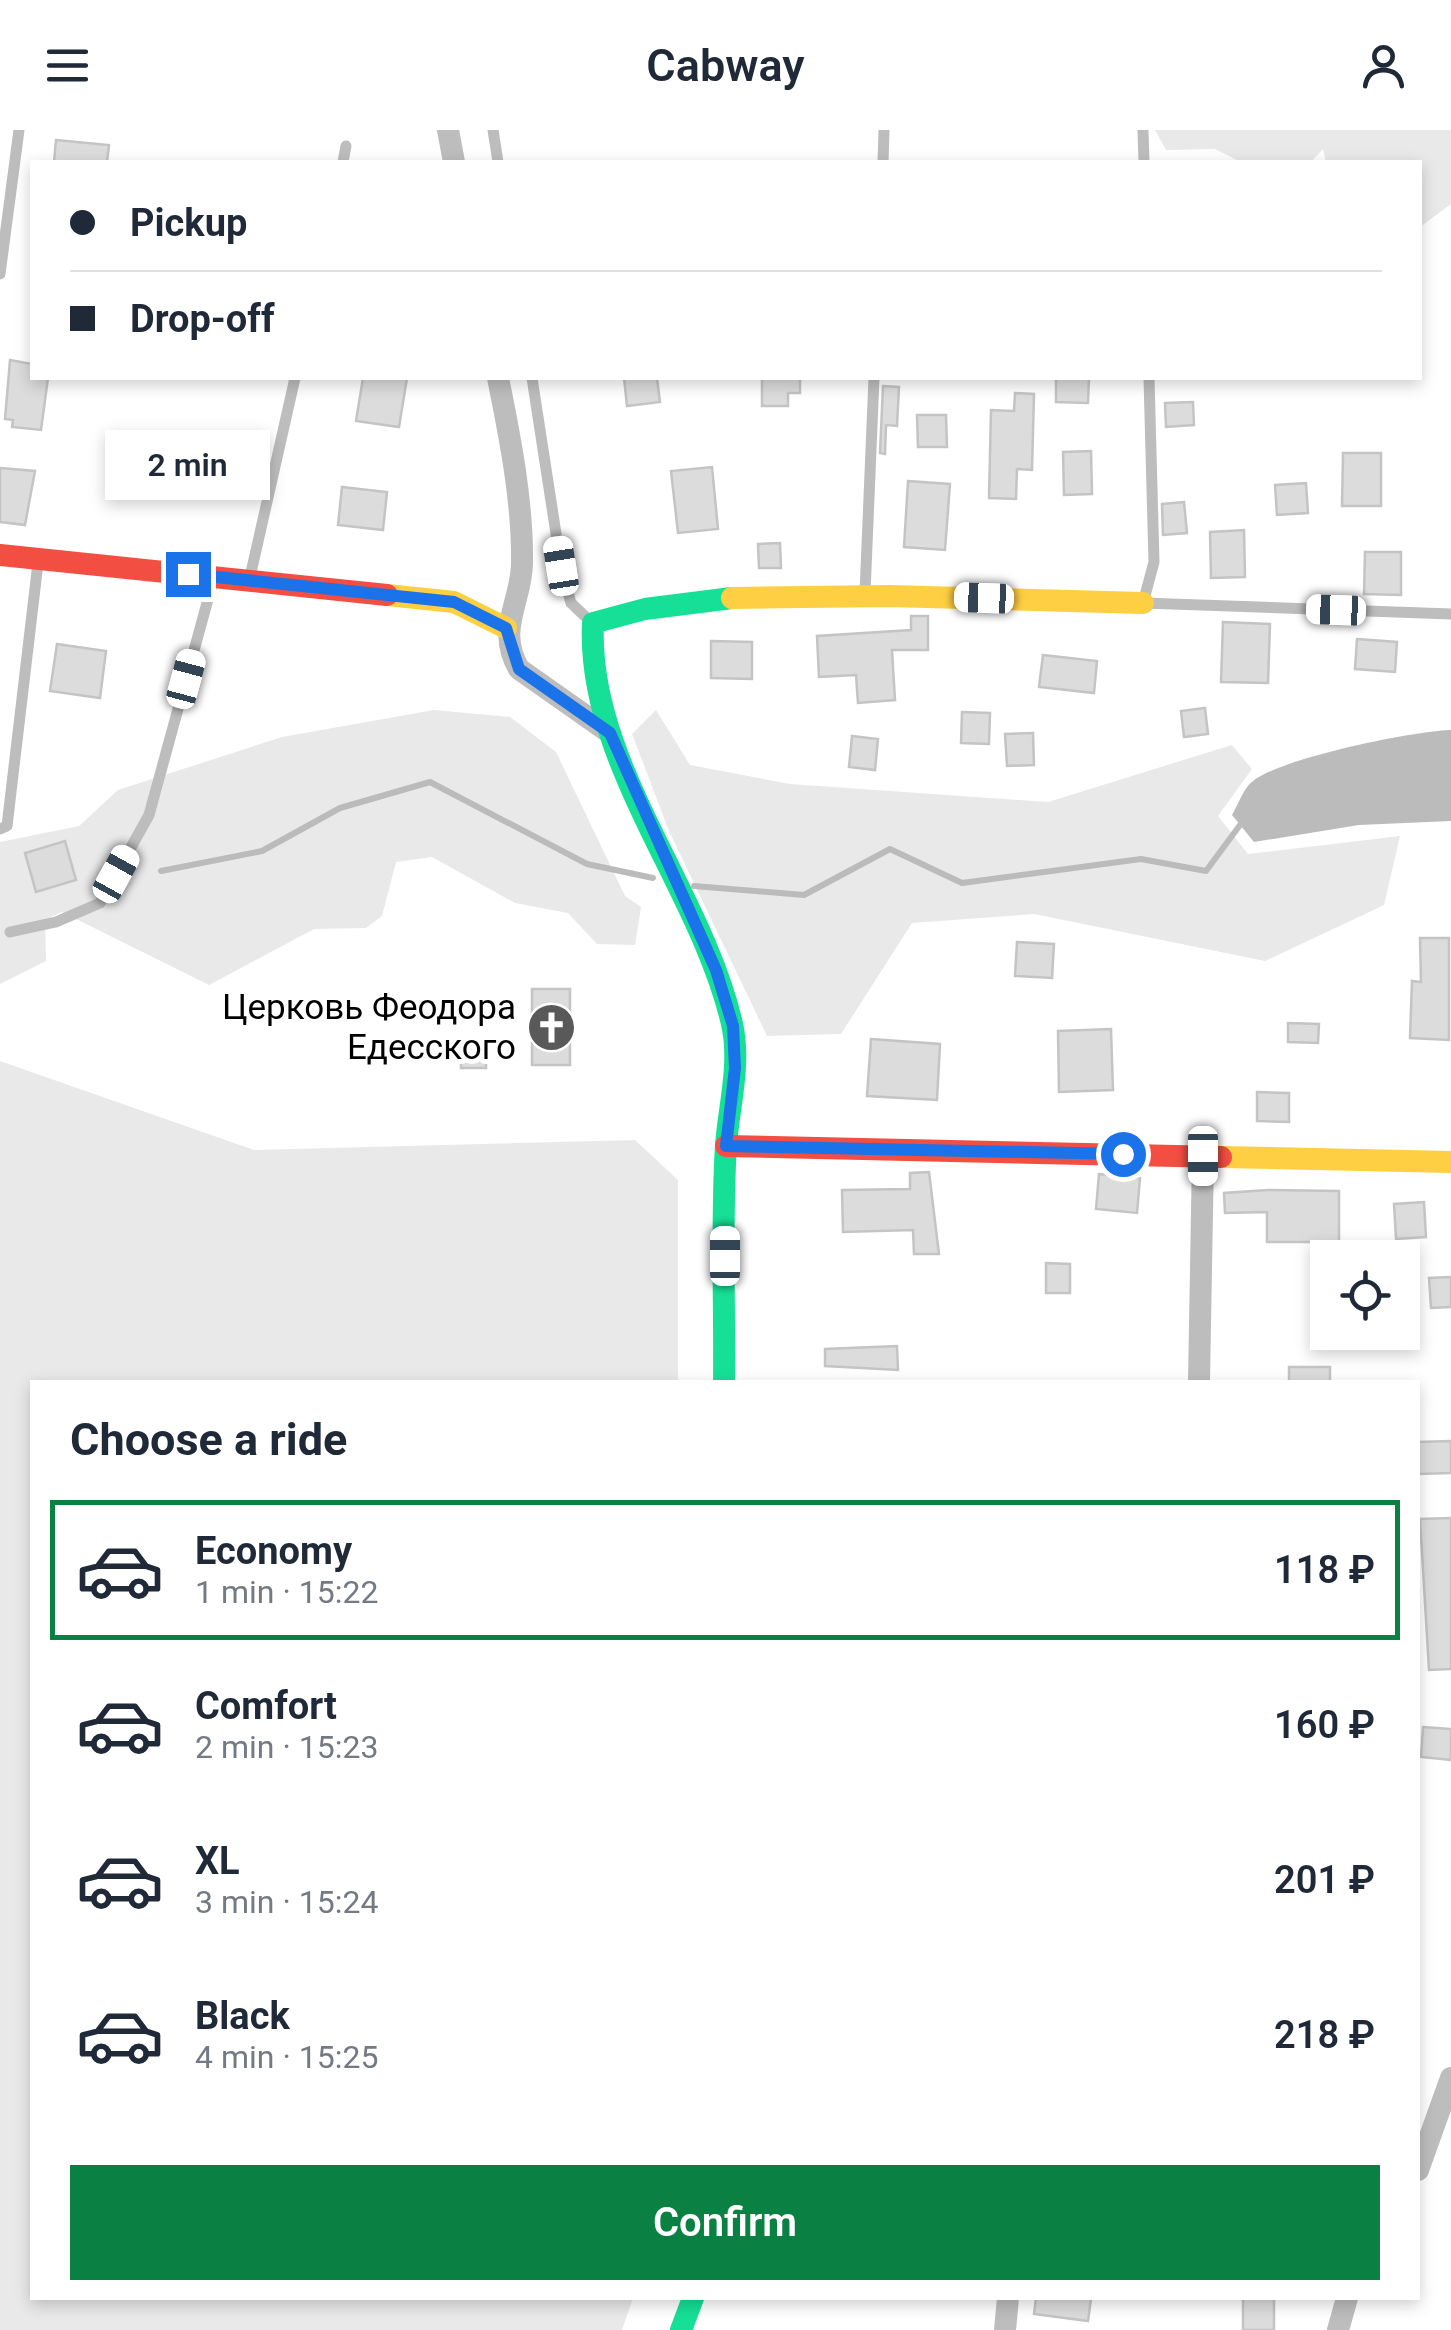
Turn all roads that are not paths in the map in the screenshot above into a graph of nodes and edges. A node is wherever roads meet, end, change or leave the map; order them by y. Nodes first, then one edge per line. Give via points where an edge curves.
1 (19, 130) edge
2 (448, 130) edge
3 (494, 130) edge
4 (884, 130) edge
5 (1143, 130) edge
6 (346, 146) dead end
7 (342, 160) edge
8 (454, 160) edge
9 (498, 160) edge
10 (883, 160) edge
11 (1144, 160) edge
12 (0, 274) edge
13 (294, 380) edge
14 (498, 380) edge
15 (532, 380) edge
16 (874, 380) edge
17 (1149, 380) edge
18 (0, 555) edge
19 (38, 559) junction
20 (214, 577) junction
21 (249, 581) junction
22 (865, 595) junction
23 (1143, 603) junction
24 (1451, 614) edge
25 (593, 624) junction
26 (506, 628) junction
27 (610, 733) junction
28 (0, 829) edge
29 (10, 932) dead end
30 (726, 1146) junction
31 (1203, 1156) junction
32 (1451, 1162) edge
33 (724, 1380) edge
34 (1199, 1380) edge
35 (1451, 2078) edge
36 (1420, 2164) edge
37 (693, 2300) edge
38 (1008, 2300) edge
39 (1346, 2300) edge
40 (681, 2330) edge
41 (1005, 2330) edge
42 (1338, 2330) edge

1 - 12 lane
2 - 8 street
3 - 9 lane
4 - 10 lane
5 - 11 lane
6 - 7 lane
13 - 21 lane
14 - 26 street via 522,566
15 - 25 lane via 561,566 571,603
16 - 22 lane
17 - 23 lane via 1154,562
18 - 19 street
19 - 20 street
19 - 28 lane via 7,826
20 - 21 street
20 - 29 lane via 149,814 100,903
21 - 26 street via 454,602
22 - 23 street
22 - 25 street via 696,599
23 - 24 lane
25 - 27 street
26 - 27 street via 519,669
27 - 30 street via 716,970 733,1026
30 - 31 street
30 - 33 street
31 - 32 street
31 - 34 street
35 - 36 street
37 - 40 street
38 - 41 street
39 - 42 street

